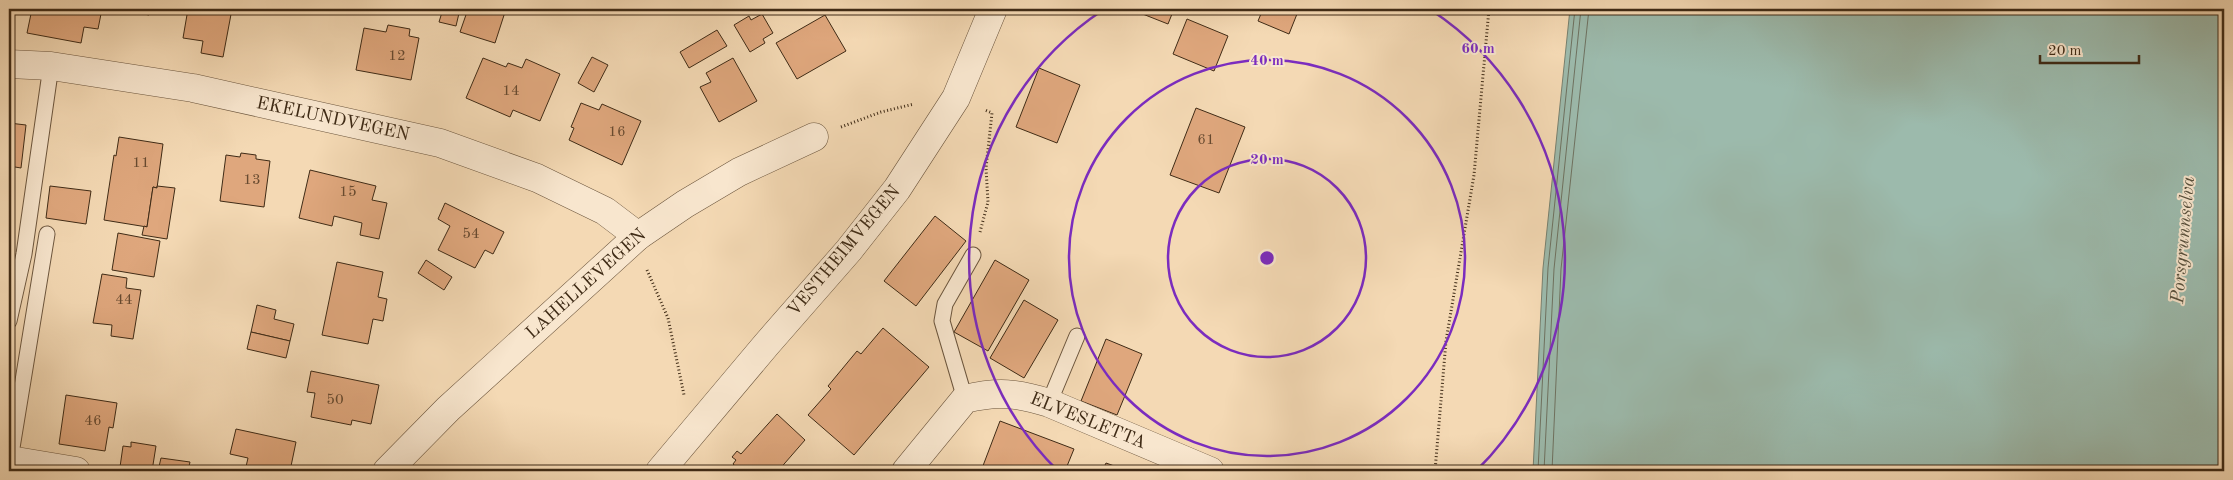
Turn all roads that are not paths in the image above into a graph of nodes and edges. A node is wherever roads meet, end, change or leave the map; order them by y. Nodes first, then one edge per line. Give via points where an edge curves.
1 (992, 9) edge
2 (9, 64) edge
3 (51, 66) junction
4 (814, 137) road end
5 (47, 234) dead end
6 (638, 236) junction
7 (973, 255) road end
8 (9, 321) edge
9 (1077, 336) dead end
10 (965, 399) junction
11 (1048, 403) junction
12 (10, 460) joint
13 (76, 471) edge
14 (387, 471) edge
15 (660, 471) edge
16 (906, 471) edge
17 (1210, 471) edge

1 - 15 street, VESTHEIMVEGEN via 956,98 897,189 849,250
2 - 3 street, EKELUNDVEGEN
3 - 6 street, EKELUNDVEGEN via 193,88 440,143 537,178 605,211
3 - 8 lane via 24,254
4 - 6 street, LAHELLEVEGEN via 739,172
5 - 12 lane
6 - 14 street, LAHELLEVEGEN via 448,409
7 - 10 lane via 945,304 942,321
9 - 11 lane
10 - 11 street, ELVESLETTA via 1001,393
10 - 16 street
11 - 17 street, ELVESLETTA
12 - 13 street

